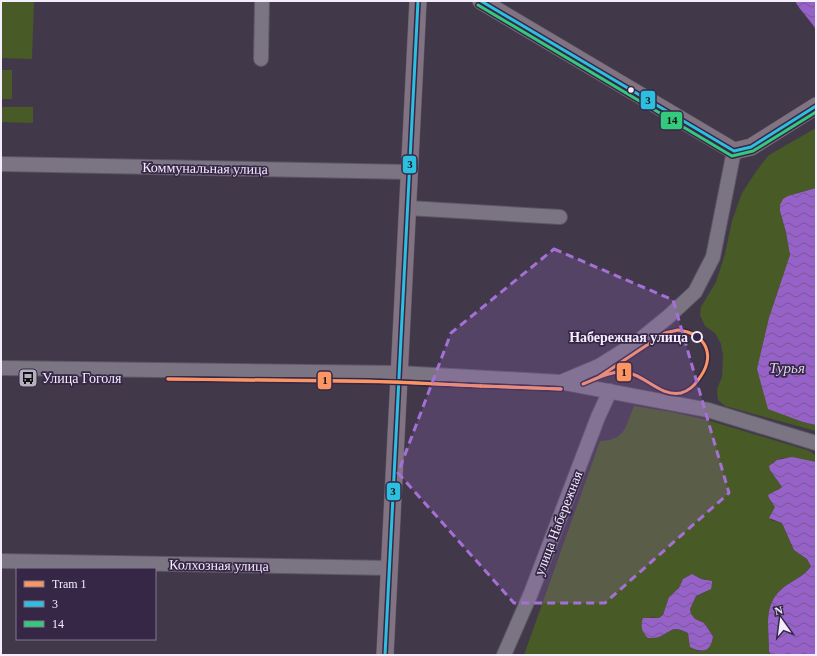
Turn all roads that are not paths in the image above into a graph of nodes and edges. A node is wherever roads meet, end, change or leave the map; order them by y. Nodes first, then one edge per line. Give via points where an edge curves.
1 (262, 1) edge
2 (418, 1) edge
3 (481, 1) edge
4 (260, 59) dead end
5 (816, 106) edge
6 (734, 151) junction
7 (1, 164) edge
8 (409, 172) junction
9 (408, 208) junction
10 (560, 217) dead end
11 (1, 368) edge
12 (399, 373) junction
13 (560, 382) junction
14 (610, 391) junction
15 (816, 443) edge
16 (1, 561) edge
17 (389, 568) junction
18 (385, 655) edge
19 (504, 655) edge

1 - 4 street
2 - 8 main road
3 - 6 main road
5 - 6 main road via 751,147
6 - 13 street via 713,258 695,292 636,343 599,366
7 - 8 street, Коммунальная улица
8 - 9 main road
9 - 10 street
9 - 12 main road
11 - 12 street
12 - 13 street
12 - 17 main road
13 - 14 street
14 - 15 street via 708,410
14 - 19 street, улица Набережная
16 - 17 street, Колхозная улица
17 - 18 main road

